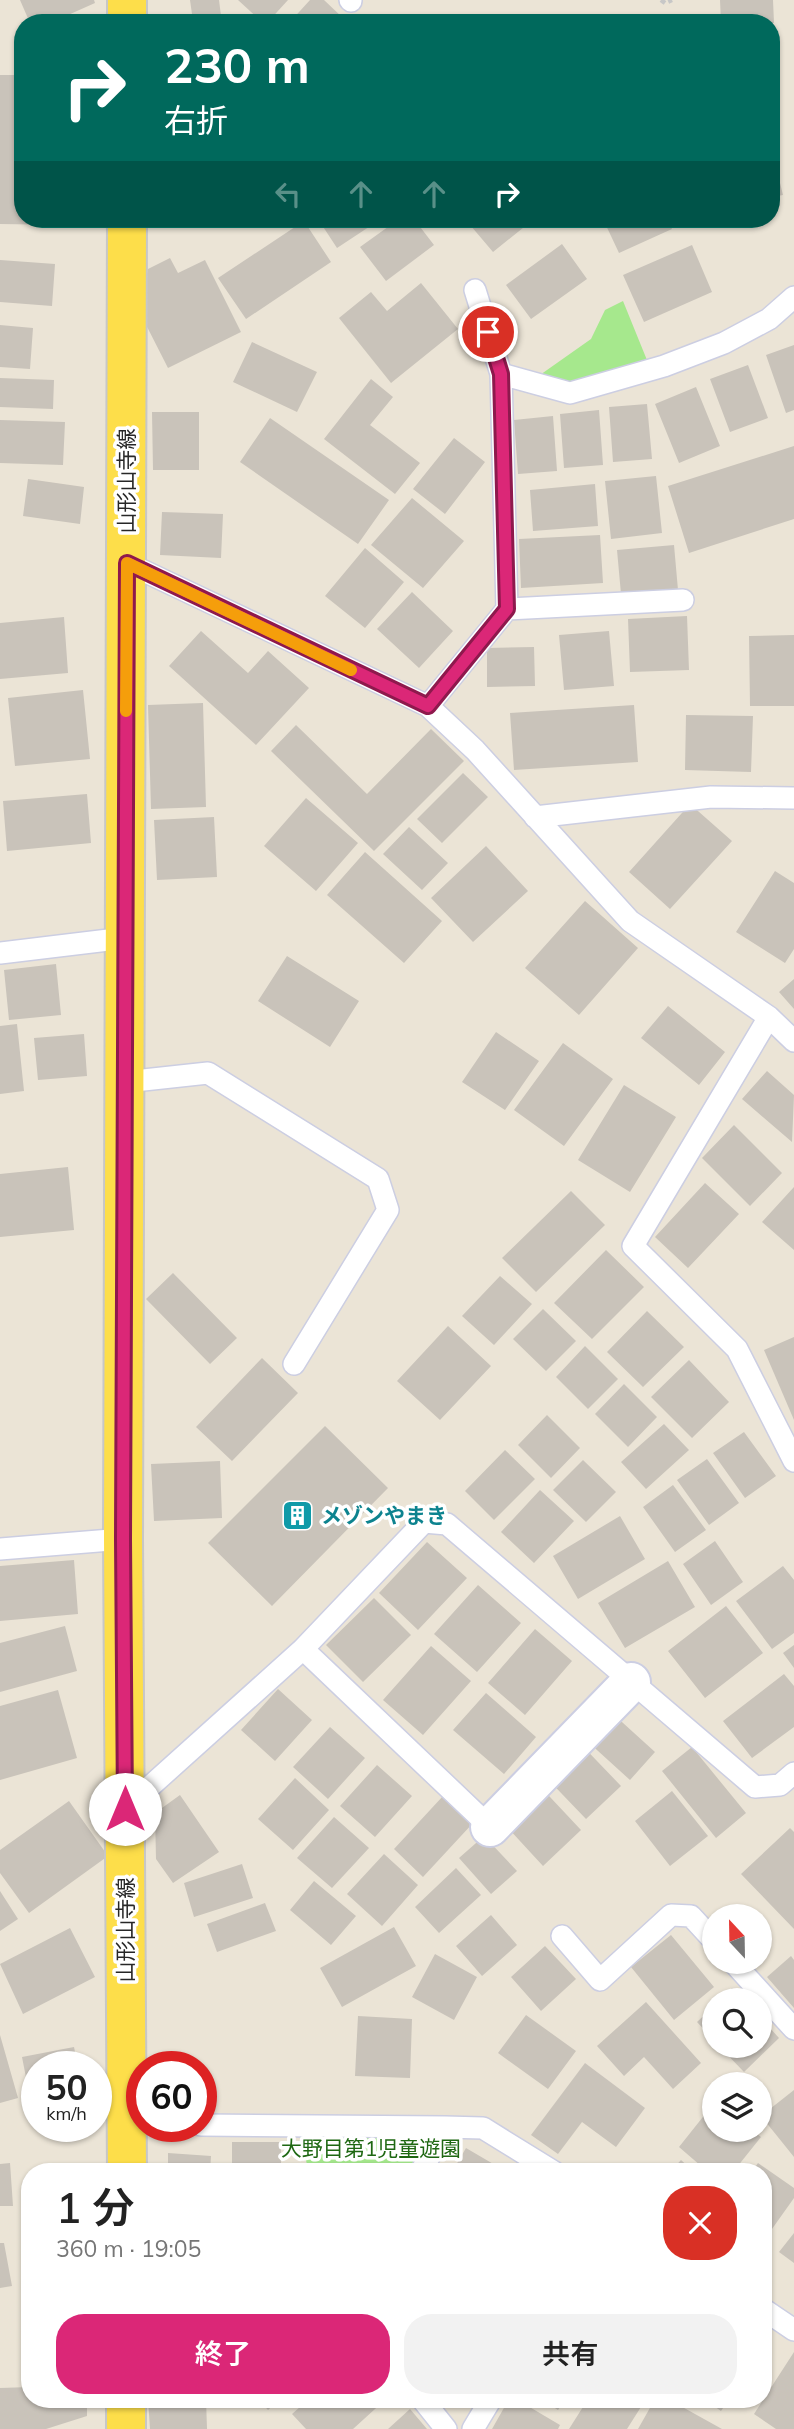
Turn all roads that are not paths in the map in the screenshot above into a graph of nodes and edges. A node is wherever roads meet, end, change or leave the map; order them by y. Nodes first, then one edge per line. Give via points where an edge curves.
1 (127, 228) edge
2 (475, 290) dead end
3 (794, 297) edge
4 (501, 374) junction
5 (127, 563) junction
6 (683, 600) dead end
7 (507, 609) junction
8 (428, 706) junction
9 (794, 798) edge
10 (535, 817) junction
11 (125, 938) junction
12 (0, 953) edge
13 (769, 1017) junction
14 (794, 1041) edge
15 (125, 1082) junction
16 (294, 1364) dead end
17 (792, 1451) edge
18 (123, 1539) junction
19 (0, 1549) edge
20 (303, 1649) junction
21 (631, 1682) junction
22 (794, 1773) edge
23 (125, 1809) junction
24 (490, 1827) joint
25 (702, 1928) edge
26 (562, 1936) dead end
27 (744, 1974) edge
28 (794, 2029) edge
29 (132, 2051) edge
30 (217, 2125) edge
31 (445, 2127) junction
32 (131, 2142) edge
33 (128, 2163) edge
34 (426, 2163) edge
35 (539, 2163) edge
36 (772, 2315) edge
37 (794, 2330) edge
38 (126, 2408) edge
39 (429, 2408) edge
40 (486, 2408) edge
41 (126, 2429) edge
42 (446, 2429) edge
43 (473, 2429) edge

1 - 5 main road, 山形山寺線
2 - 4 lane
3 - 4 lane via 769,319 724,343 570,393
4 - 7 lane
5 - 8 lane
5 - 11 main road, 山形山寺線
6 - 7 lane
7 - 8 lane
8 - 10 lane
9 - 10 lane via 711,797
10 - 13 lane via 630,921
11 - 12 lane
11 - 15 main road, 山形山寺線
13 - 14 lane
13 - 17 lane via 633,1246 737,1349
15 - 16 lane via 208,1073 378,1179 388,1210
15 - 18 main road, 山形山寺線
18 - 19 lane
18 - 23 main road, 山形山寺線
20 - 21 lane via 424,1522 447,1524
20 - 23 lane
20 - 24 lane
21 - 22 lane via 755,1787 780,1784
21 - 24 street
23 - 29 main road, 山形山寺線
25 - 26 lane via 691,1916 671,1915 600,1980
27 - 28 lane
30 - 31 lane
31 - 34 lane
31 - 35 lane via 483,2128
32 - 33 main road, 山形山寺線
36 - 37 lane
38 - 41 main road
39 - 42 lane
40 - 43 lane

